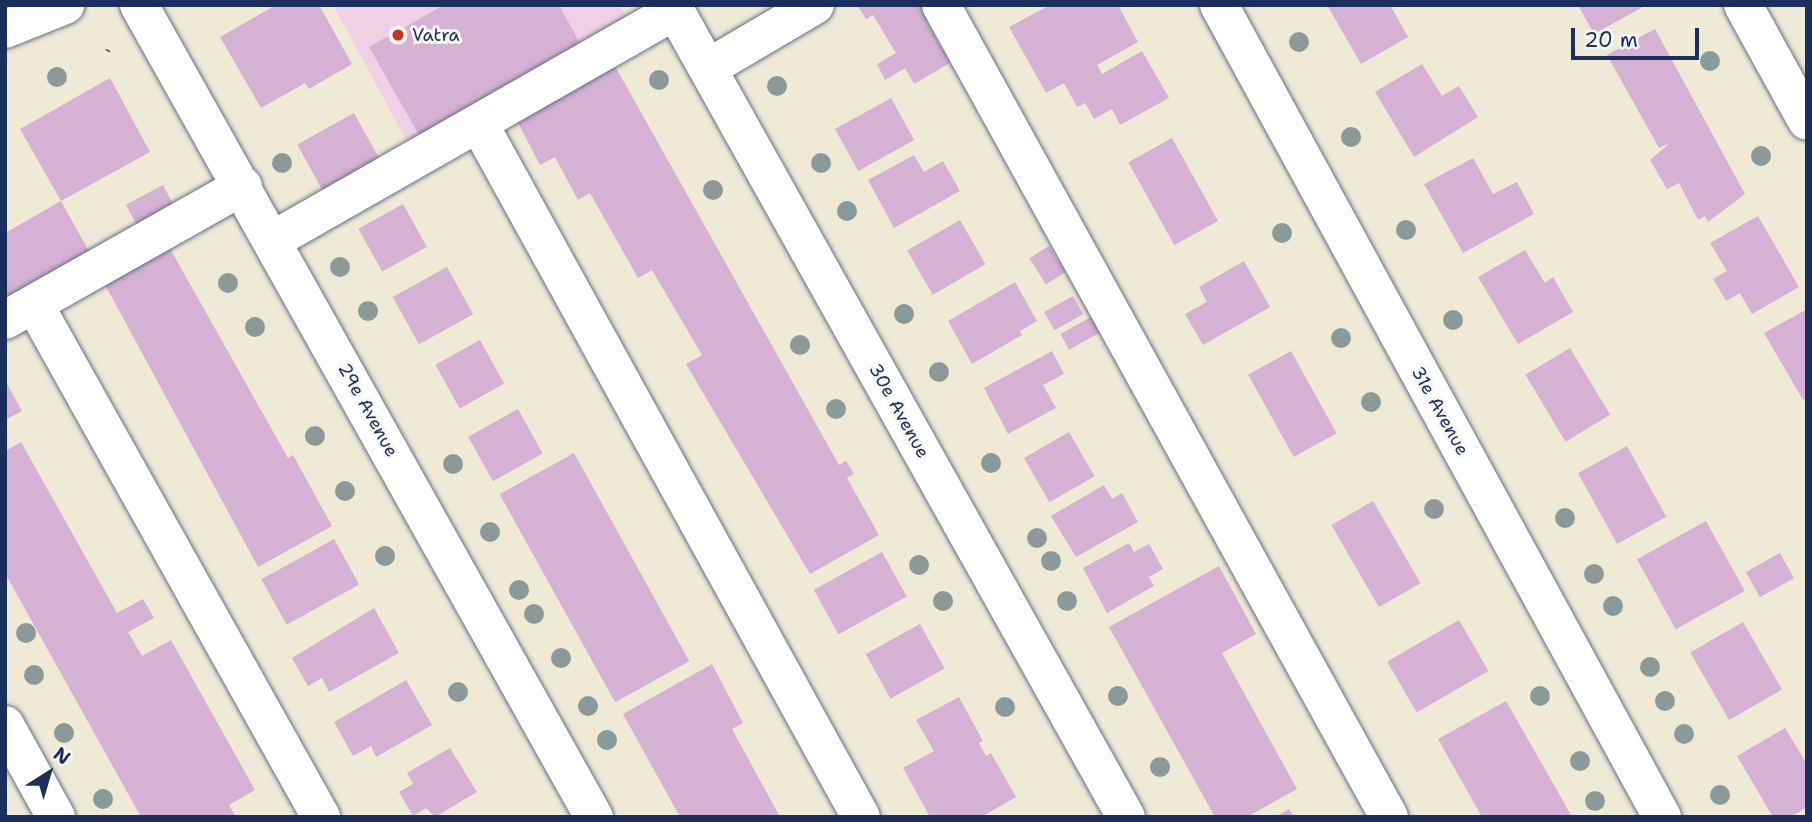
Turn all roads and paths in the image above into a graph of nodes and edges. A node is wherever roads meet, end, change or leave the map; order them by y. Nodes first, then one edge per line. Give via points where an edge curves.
1 (65, 5) edge
2 (139, 5) edge
3 (815, 5) edge
4 (941, 5) edge
5 (1219, 5) edge
6 (1743, 5) edge
7 (674, 8) edge
8 (5, 29) edge
9 (708, 68) junction
10 (1807, 121) edge
11 (479, 124) junction
12 (243, 186) junction
13 (273, 240) junction
14 (20, 312) edge
15 (5, 725) edge
16 (56, 817) edge
17 (321, 817) edge
18 (594, 817) edge
19 (861, 817) edge
20 (1126, 817) edge
21 (1389, 817) edge
22 (1662, 817) edge

1 - 8 street
2 - 12 street, 29e Avenue
3 - 9 street
4 - 21 street
5 - 22 street, 31e Avenue
6 - 10 street
7 - 9 street, 30e Avenue
7 - 11 street
9 - 20 street, 30e Avenue
11 - 13 street
11 - 19 street
12 - 13 street, 29e Avenue
12 - 14 street
13 - 18 street, 29e Avenue
14 - 17 street
15 - 16 street

